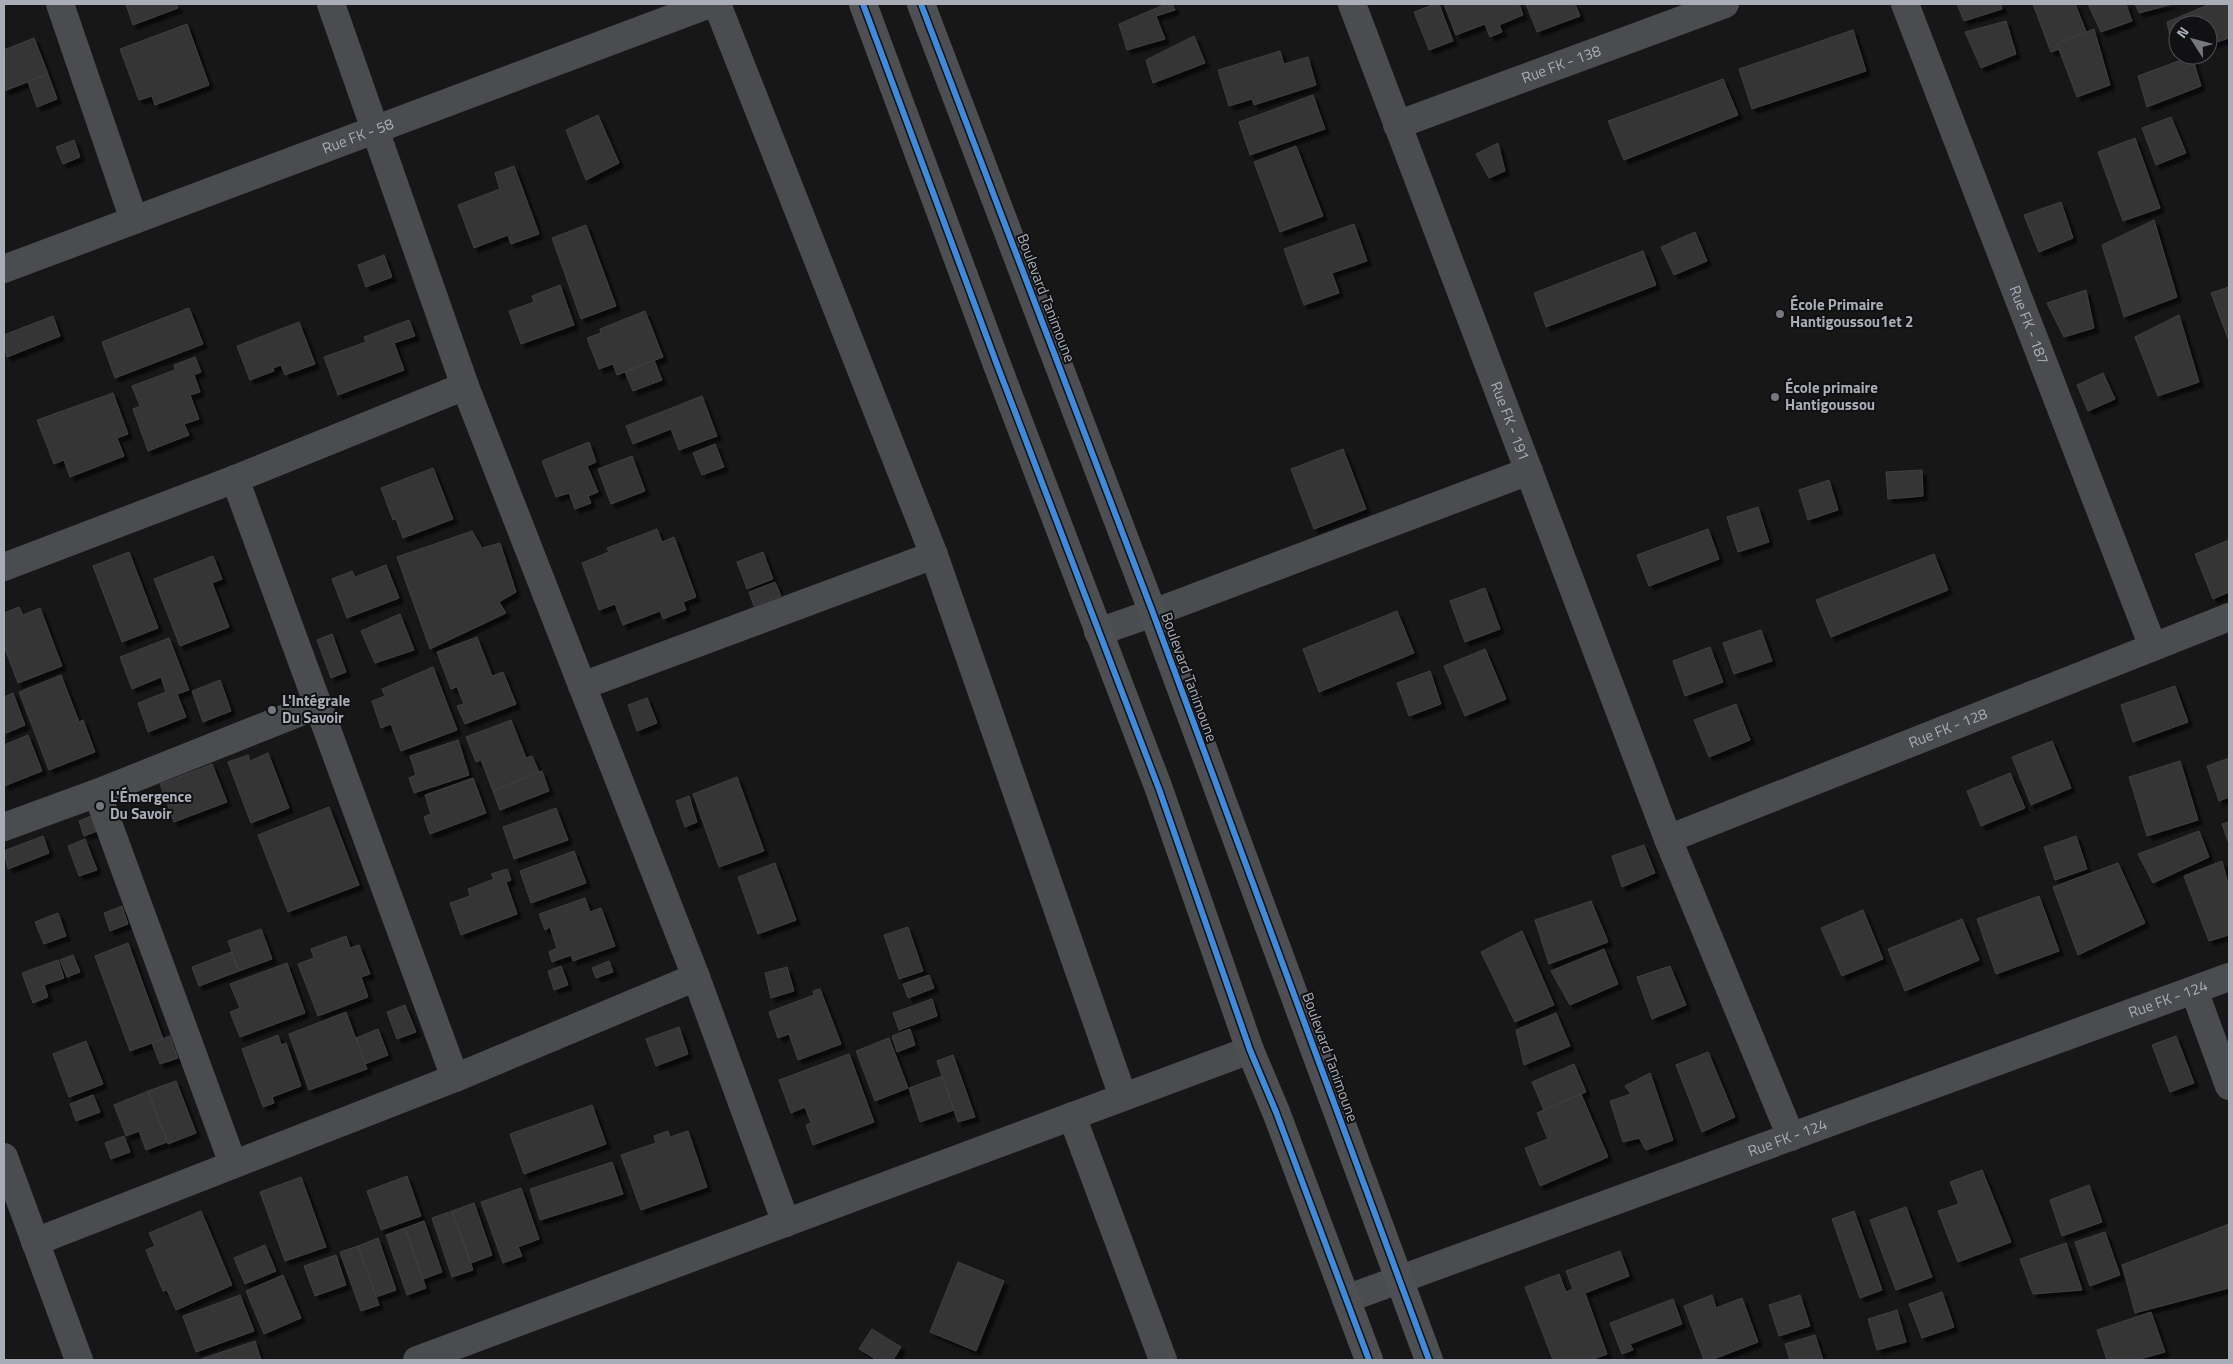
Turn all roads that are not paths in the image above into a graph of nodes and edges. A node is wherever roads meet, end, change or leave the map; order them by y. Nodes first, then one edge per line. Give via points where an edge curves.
1 (60, 4) edge
2 (331, 4) edge
3 (710, 4) edge
4 (717, 4) edge
5 (863, 4) edge
6 (921, 4) edge
7 (1352, 4) edge
8 (1725, 4) edge
9 (1905, 4) edge
10 (1397, 125) junction
11 (375, 129) junction
12 (134, 220) junction
13 (4, 269) edge
14 (466, 386) junction
15 (1529, 472) junction
16 (236, 479) junction
17 (934, 555) junction
18 (4, 567) edge
19 (1153, 613) junction
20 (2229, 617) edge
21 (1098, 632) junction
22 (2153, 647) junction
23 (582, 686) junction
24 (318, 705) junction
25 (97, 794) junction
26 (4, 827) edge
27 (1668, 839) junction
28 (696, 977) junction
29 (2229, 977) edge
30 (2194, 990) junction
31 (1250, 1050) junction
32 (455, 1078) junction
33 (2229, 1086) edge
34 (1123, 1097) junction
35 (1072, 1116) junction
36 (1791, 1137) junction
37 (4, 1157) edge
38 (233, 1164) junction
39 (786, 1223) junction
40 (35, 1242) junction
41 (1398, 1280) junction
42 (1346, 1299) junction
43 (79, 1360) edge
44 (417, 1360) edge
45 (1163, 1360) edge
46 (1369, 1360) edge
47 (1429, 1360) edge

1 - 12 street
2 - 11 street
3 - 11 street, Rue FK - 58
4 - 17 street
5 - 21 main road
6 - 19 main road, Boulevard Tanimoune
7 - 10 street, Rue FK - 191
8 - 10 street, Rue FK - 138
9 - 22 street, Rue FK - 187
10 - 15 street, Rue FK - 191
11 - 12 street, Rue FK - 58
11 - 14 street
12 - 13 street, Rue FK - 58
14 - 16 street
14 - 23 street
15 - 19 street
15 - 27 street, Rue FK - 191
16 - 18 street
16 - 24 street
17 - 23 street
17 - 34 street
19 - 21 street
19 - 41 main road, Boulevard Tanimoune
20 - 22 street, Rue FK - 128
21 - 31 main road via 1159,789
22 - 27 street, Rue FK - 128
23 - 28 street
24 - 25 street
24 - 32 street
25 - 26 street
25 - 38 street
27 - 36 street, Rue FK - 191
28 - 32 street
28 - 39 street
29 - 30 street, Rue FK - 124
30 - 33 street
30 - 36 street, Rue FK - 124
31 - 34 street
31 - 42 main road
32 - 38 street
34 - 35 street
35 - 39 street
35 - 45 street
36 - 41 street, Rue FK - 124
37 - 40 street
38 - 40 street
39 - 44 street
40 - 43 street
41 - 42 street, Rue FK - 124
41 - 47 main road, Boulevard Tanimoune
42 - 46 main road

